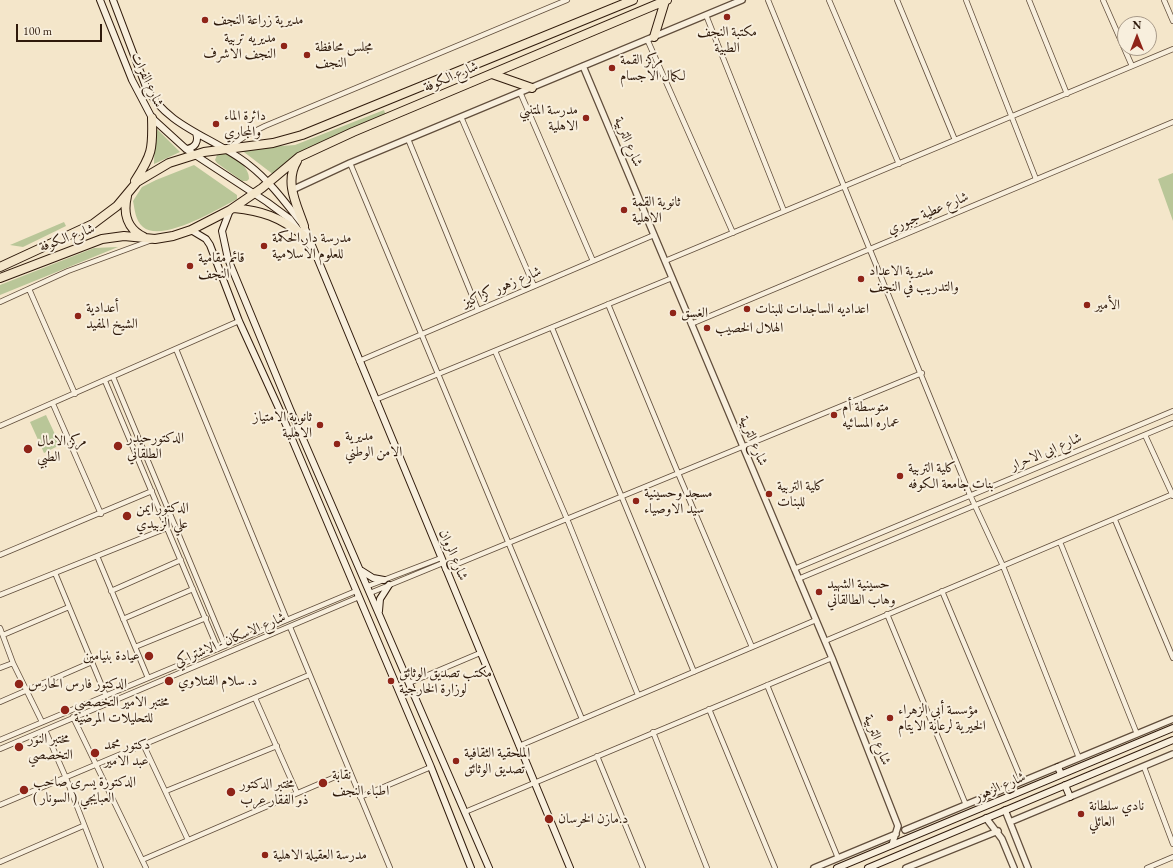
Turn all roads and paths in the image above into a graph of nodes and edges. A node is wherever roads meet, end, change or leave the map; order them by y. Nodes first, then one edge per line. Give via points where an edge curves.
1 (100, 0) edge
2 (113, 0) edge
3 (567, 0) edge
4 (632, 0) edge
5 (666, 0) edge
6 (742, 0) edge
7 (768, 0) edge
8 (829, 0) edge
9 (897, 0) edge
10 (966, 0) edge
11 (1029, 0) edge
12 (1103, 0) edge
13 (1164, 0) edge
14 (706, 15) junction
15 (1173, 21) edge
16 (651, 38) junction
17 (1173, 50) edge
18 (583, 66) junction
19 (1132, 66) junction
20 (492, 74) junction
21 (532, 88) junction
22 (520, 92) junction
23 (1067, 94) junction
24 (461, 117) junction
25 (1011, 117) junction
26 (152, 118) junction
27 (1173, 122) edge
28 (196, 133) junction
29 (408, 139) junction
30 (955, 140) junction
31 (186, 148) junction
32 (228, 148) junction
33 (194, 154) junction
34 (299, 157) junction
35 (350, 163) junction
36 (899, 164) junction
37 (1036, 179) junction
38 (269, 182) junction
39 (843, 187) junction
40 (131, 188) junction
41 (292, 190) junction
42 (255, 194) junction
43 (127, 195) junction
44 (232, 209) junction
45 (784, 211) junction
46 (304, 226) junction
47 (191, 230) junction
48 (733, 233) junction
49 (303, 235) junction
50 (654, 235) junction
51 (151, 239) junction
52 (869, 249) junction
53 (314, 251) junction
54 (593, 261) junction
55 (665, 261) junction
56 (0, 267) edge
57 (0, 278) edge
58 (672, 278) junction
59 (534, 286) junction
60 (29, 289) junction
61 (0, 302) edge
62 (608, 304) junction
63 (478, 310) junction
64 (239, 321) junction
65 (691, 324) junction
66 (552, 328) junction
67 (421, 333) junction
68 (176, 349) junction
69 (495, 351) junction
70 (359, 360) junction
71 (922, 373) junction
72 (437, 375) junction
73 (113, 377) junction
74 (105, 381) junction
75 (76, 394) junction
76 (375, 400) junction
77 (53, 404) junction
78 (290, 409) junction
79 (1173, 411) edge
80 (281, 413) junction
81 (1173, 423) edge
82 (0, 426) edge
83 (1146, 435) junction
84 (743, 446) junction
85 (678, 473) junction
86 (152, 491) junction
87 (970, 495) junction
88 (1173, 495) edge
89 (623, 496) junction
90 (975, 506) junction
91 (101, 514) junction
92 (567, 519) junction
93 (1115, 520) junction
94 (167, 528) junction
95 (1060, 542) junction
96 (508, 543) junction
97 (0, 555) edge
98 (97, 556) junction
99 (181, 560) junction
100 (443, 563) junction
101 (1003, 566) junction
102 (359, 568) junction
103 (794, 569) junction
104 (55, 573) junction
105 (798, 579) junction
106 (384, 580) junction
107 (368, 586) junction
108 (389, 586) junction
109 (193, 589) junction
110 (111, 591) junction
111 (942, 591) junction
112 (370, 593) junction
113 (357, 594) junction
114 (0, 595) edge
115 (69, 608) junction
116 (380, 614) junction
117 (887, 614) junction
118 (206, 618) junction
119 (123, 619) junction
120 (287, 620) junction
121 (816, 620) junction
122 (290, 627) junction
123 (1, 632) edge
124 (251, 634) junction
125 (825, 641) junction
126 (255, 642) junction
127 (392, 643) junction
128 (224, 646) junction
129 (135, 647) junction
130 (752, 647) junction
131 (381, 648) junction
132 (218, 649) junction
133 (480, 653) junction
134 (832, 658) junction
135 (1173, 658) edge
136 (92, 662) junction
137 (13, 663) junction
138 (0, 668) edge
139 (694, 672) junction
140 (309, 675) junction
141 (148, 678) junction
142 (409, 682) junction
143 (767, 685) junction
144 (27, 691) junction
145 (638, 695) junction
146 (106, 696) junction
147 (255, 698) junction
148 (0, 702) edge
149 (83, 705) junction
150 (709, 709) junction
151 (86, 712) junction
152 (73, 717) junction
153 (582, 719) junction
154 (1173, 719) edge
155 (42, 722) junction
156 (1173, 728) edge
157 (45, 730) junction
158 (1165, 731) junction
159 (653, 732) junction
160 (1137, 734) junction
161 (0, 740) edge
162 (1144, 740) junction
163 (1172, 740) edge
164 (144, 746) junction
165 (277, 746) junction
166 (519, 746) junction
167 (0, 749) edge
168 (1149, 750) junction
169 (1173, 754) edge
170 (597, 756) junction
171 (1079, 758) junction
172 (95, 764) junction
173 (1144, 766) junction
174 (431, 767) junction
175 (1058, 767) junction
176 (349, 771) junction
177 (1061, 774) junction
178 (66, 778) junction
179 (1022, 781) junction
180 (534, 782) junction
181 (1065, 785) junction
182 (166, 791) junction
183 (297, 793) junction
184 (360, 797) junction
185 (1070, 797) junction
186 (0, 805) edge
187 (966, 805) junction
188 (1005, 810) junction
189 (465, 812) junction
190 (986, 818) junction
191 (1010, 822) junction
192 (83, 826) junction
193 (898, 826) junction
194 (905, 830) junction
195 (998, 831) junction
196 (920, 833) junction
197 (896, 834) junction
198 (188, 840) junction
199 (1173, 844) edge
200 (892, 845) junction
201 (1173, 857) edge
202 (838, 858) junction
203 (142, 860) junction
204 (0, 862) edge
205 (101, 868) edge
206 (146, 868) edge
207 (390, 868) edge
208 (471, 868) edge
209 (489, 868) edge
210 (570, 868) edge
211 (642, 868) edge
212 (707, 868) edge
213 (775, 868) edge
214 (814, 868) edge
215 (837, 868) edge
216 (868, 868) edge
217 (906, 868) edge
218 (1014, 868) edge
219 (1028, 868) edge
220 (1147, 868) edge

1 - 26 main road, شارع الفرات via 132,80
2 - 28 main road, شارع الفرات via 153,99 174,120
3 - 32 street via 265,126
4 - 32 highway, شارع الكوفة via 302,135 273,143
5 - 16 highway
5 - 20 highway, شارع الكوفة
6 - 14 street
7 - 39 street
8 - 36 street
9 - 30 street
10 - 25 street
11 - 23 street
12 - 19 street
13 - 15 street
14 - 16 street
14 - 45 street
16 - 18 street
16 - 48 street
17 - 19 street
18 - 21 street
18 - 50 street, شارع التربية
19 - 23 street
20 - 21 highway
20 - 34 highway, شارع الكوفة
21 - 22 street
22 - 24 street
22 - 54 street
23 - 25 street
24 - 29 street
24 - 59 street
25 - 30 street
25 - 37 street
26 - 31 main road, شارع الفرات
26 - 40 highway via 153,147 149,160
27 - 37 street, شارع عطية جبوري
28 - 31 main road via 196,144
28 - 32 main road, شارع الفرات
29 - 35 street
29 - 63 street
30 - 36 street
31 - 33 main road, شارع الفرات
32 - 33 highway, شارع الكوفة
32 - 38 main road, شارع الفرات
33 - 40 highway, شارع الكوفة via 158,168
33 - 42 main road, شارع الفرات
34 - 38 highway, شارع الكوفة
34 - 41 highway via 291,176
35 - 41 street
35 - 67 street
36 - 39 street
37 - 52 street, شارع عطية جبوري
38 - 42 highway, شارع الكوفة
38 - 46 main road, شارع الروان
39 - 45 street
39 - 52 street
40 - 43 highway
41 - 46 highway
42 - 44 highway, شارع الكوفة
42 - 49 main road, شارع الروان via 290,219
43 - 51 highway via 125,204 128,221 138,234
43 - 56 highway, شارع الكوفة via 93,224
44 - 47 highway, شارع الكوفة
44 - 49 highway via 265,213 288,224
44 - 78 main road via 222,231 225,249
45 - 48 street
46 - 53 main road, شارع الروان
47 - 51 highway, شارع الكوفة
47 - 64 main road via 206,239 210,245
48 - 55 street
49 - 53 main road, شارع الروان
50 - 54 street, شارع زهور كزاكيز
50 - 55 street, شارع التربية
51 - 57 highway, شارع الكوفة via 124,236 97,240
51 - 60 street
52 - 65 street, شارع عطية جبوري
52 - 71 street
53 - 70 main road, شارع الروان
54 - 59 street, شارع زهور كزاكيز
55 - 58 street, شارع التربية
58 - 62 street
58 - 65 street, شارع التربية
59 - 63 street, شارع زهور كزاكيز
60 - 61 street
60 - 75 street
62 - 66 street
62 - 85 street
63 - 67 street, شارع زهور كزاكيز
64 - 68 street
64 - 80 main road
65 - 84 street, شارع التربية
66 - 69 street
66 - 89 street
67 - 70 street, شارع زهور كزاكيز
67 - 72 street
68 - 73 street
68 - 120 street
69 - 72 street
69 - 92 street
70 - 76 main road, شارع الروان
71 - 84 street
71 - 87 street
72 - 76 street
72 - 96 street
73 - 74 street
73 - 128 street
74 - 75 street
74 - 86 street
75 - 77 street
76 - 100 main road, شارع الروان
77 - 82 street
77 - 91 street
78 - 80 main road via 285,409
78 - 102 main road
79 - 87 street, شارع ابی الاحرار
80 - 113 main road
81 - 83 street, شارع ابی الاحرار
83 - 88 street
83 - 90 street, شارع ابی الاحرار
84 - 85 street
84 - 103 street, شارع التربية
85 - 89 street
85 - 130 street
86 - 91 street
86 - 94 street
87 - 90 street
87 - 103 street, شارع ابی الاحرار
88 - 93 street
89 - 92 street
89 - 139 street
90 - 101 street
90 - 105 street, شارع ابی الاحرار
91 - 97 street
92 - 96 street
92 - 145 street
93 - 95 street
93 - 135 street
94 - 98 street
94 - 99 street
95 - 101 street
95 - 160 street
96 - 100 street
96 - 153 street
98 - 104 street
98 - 110 street
99 - 109 street
99 - 110 street
100 - 106 street
100 - 108 street
100 - 133 main road, شارع الروان
101 - 111 street
101 - 171 street
102 - 106 main road via 373,578
102 - 107 main road
103 - 105 street, شارع التربية
104 - 114 street
104 - 115 street
105 - 121 street, شارع التربية
106 - 107 street
107 - 112 main road
108 - 112 street
108 - 116 main road via 380,599
109 - 118 street
109 - 119 street
110 - 119 street
111 - 117 street
111 - 179 street
112 - 116 main road
113 - 120 street, شارع الاسكان - الاشتراكي
113 - 122 street, شارع الاسكان - الاشتراكي
113 - 131 main road
115 - 123 street
115 - 136 street
116 - 127 main road
117 - 125 street
117 - 187 street
118 - 129 street
118 - 132 street
119 - 129 street
120 - 124 street, شارع الاسكان - الاشتراكي
121 - 125 street, شارع التربية
121 - 130 street
122 - 126 street, شارع الاسكان - الاشتراكي
122 - 140 street
123 - 137 street
124 - 126 street
124 - 128 street, شارع الاسكان - الاشتراكي
125 - 134 street, شارع التربية
126 - 151 street, شارع الاسكان - الاشتراكي
127 - 131 main road
127 - 142 main road
128 - 132 street, شارع الاسكان - الاشتراكي
129 - 141 street
130 - 139 street
131 - 174 main road
132 - 141 street, شارع الاسكان - الاشتراكي
133 - 142 street
133 - 166 main road, شارع الروان
134 - 143 street
134 - 193 street, شارع التربية
136 - 144 street
136 - 146 street
137 - 138 street
137 - 144 street
139 - 145 street
140 - 147 street
140 - 176 street
141 - 146 street, شارع الاسكان - الاشتراكي
142 - 189 main road
143 - 150 street
143 - 202 street
144 - 148 street
144 - 155 street
145 - 153 street
146 - 149 street, شارع الاسكان - الاشتراكي
147 - 164 street
147 - 165 street
149 - 151 street via 88,707
149 - 155 street, شارع الاسكان - الاشتراكي
150 - 159 street
150 - 213 street
151 - 152 street, شارع الاسكان - الاشتراكي
152 - 157 street, شارع الاسكان - الاشتراكي
152 - 172 street
153 - 166 street
154 - 160 street
155 - 161 street, شارع الاسكان - الاشتراكي
156 - 158 main road, شارع الزهور
157 - 167 street, شارع الاسكان - الاشتراكي
157 - 178 street
158 - 162 main road, شارع الزهور
158 - 163 main road via 1165,737
159 - 170 street
159 - 212 street
160 - 171 street
162 - 168 main road
162 - 177 main road, شارع الزهور
163 - 168 main road, شارع الزهور
164 - 172 street
164 - 182 street
165 - 182 street
165 - 183 street
166 - 180 main road, شارع الروان
168 - 181 main road, شارع الزهور
169 - 173 street
170 - 180 street
170 - 211 street
171 - 175 street
172 - 178 street
172 - 203 street
173 - 185 street
173 - 199 street
174 - 184 street
174 - 208 main road
175 - 177 main road
175 - 179 street
176 - 183 street
176 - 184 street
177 - 196 main road, شارع الزهور
178 - 186 street
178 - 192 street
179 - 187 street
180 - 189 street
180 - 210 main road, شارع الروان
181 - 185 main road
181 - 188 main road, شارع الزهور
182 - 198 street
183 - 198 street
184 - 207 street
185 - 191 street
187 - 194 street
188 - 190 main road, شارع الزهور
188 - 191 street
189 - 209 main road
190 - 195 street
190 - 216 main road, شارع الزهور
191 - 219 street
192 - 204 street
192 - 205 street
193 - 194 street
193 - 197 street
194 - 196 street
195 - 217 street
195 - 218 street
196 - 200 main road, شارع الزهور
197 - 200 street
197 - 202 street
198 - 203 street
200 - 215 main road, شارع الزهور
201 - 220 street
202 - 214 street
203 - 206 street

